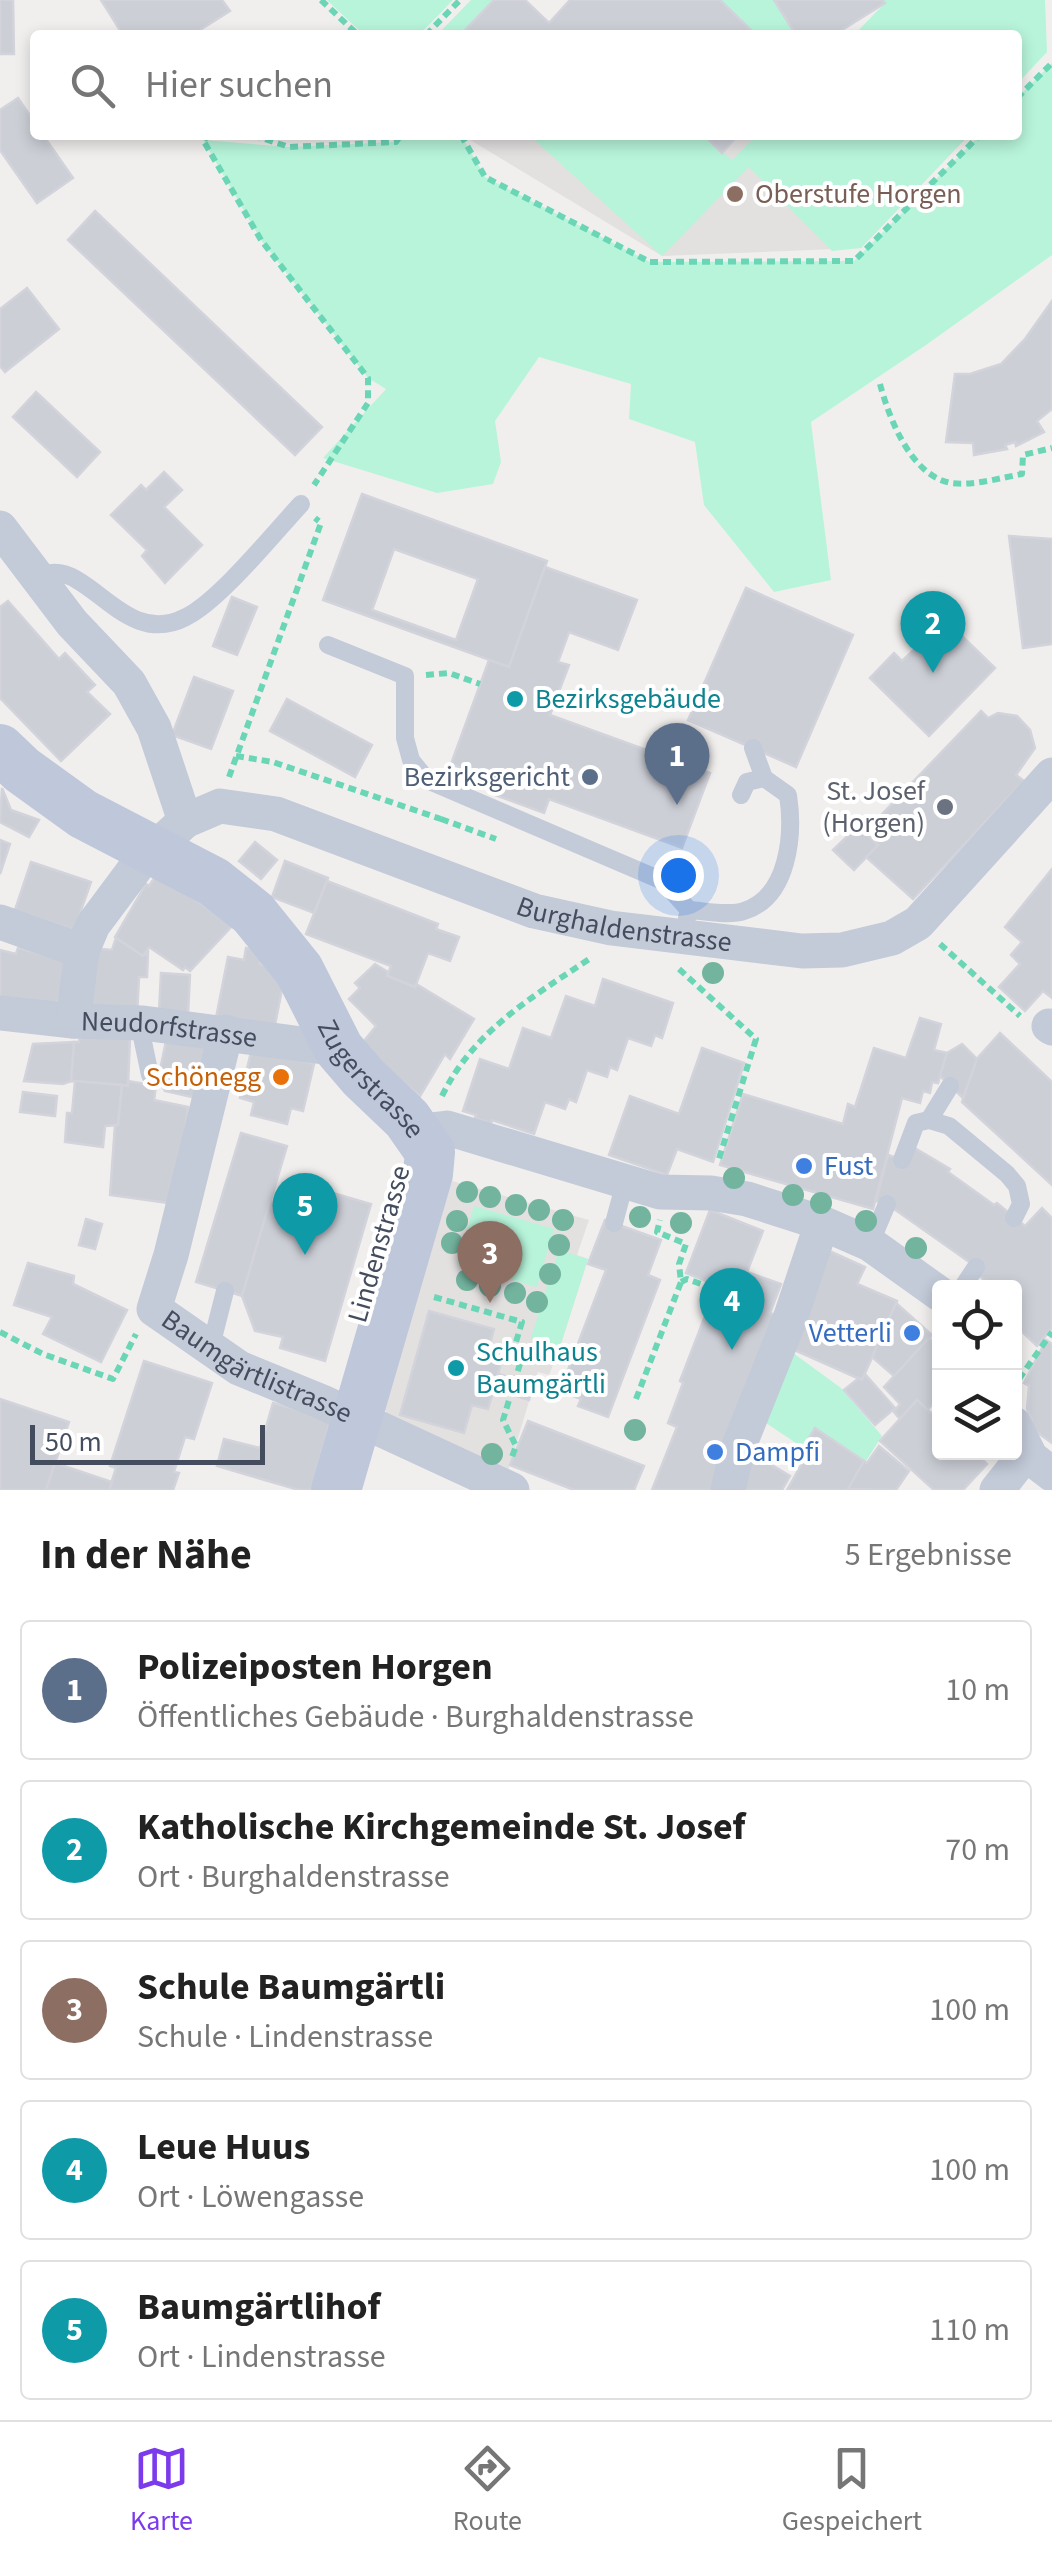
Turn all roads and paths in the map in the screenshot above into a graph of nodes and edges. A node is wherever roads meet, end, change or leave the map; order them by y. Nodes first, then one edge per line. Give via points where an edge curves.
1 (321, 0) edge
2 (460, 0) edge
3 (353, 30) edge
4 (431, 30) edge
5 (1052, 63) edge
6 (1022, 93) edge
7 (202, 140) edge
8 (269, 140) edge
9 (398, 140) edge
10 (465, 140) edge
11 (975, 140) edge
12 (880, 384) dead end
13 (1052, 448) edge
14 (301, 504) junction
15 (0, 528) edge
16 (37, 578) junction
17 (328, 645) dead end
18 (405, 676) junction
19 (480, 684) dead end
20 (753, 748) dead end
21 (0, 749) edge
22 (1052, 775) edge
23 (764, 778) junction
24 (456, 794) junction
25 (741, 795) dead end
26 (170, 835) junction
27 (0, 922) edge
28 (684, 933) junction
29 (931, 936) dead end
30 (607, 948) dead end
31 (82, 951) junction
32 (0, 1012) edge
33 (1015, 1014) dead end
34 (73, 1021) junction
35 (143, 1023) junction
36 (226, 1032) junction
37 (339, 1049) junction
38 (150, 1074) dead end
39 (950, 1086) dead end
40 (427, 1116) junction
41 (929, 1120) junction
42 (902, 1160) dead end
43 (714, 1175) dead end
44 (620, 1179) junction
45 (887, 1204) dead end
46 (1014, 1218) dead end
47 (614, 1223) dead end
48 (822, 1223) junction
49 (657, 1232) dead end
50 (870, 1244) junction
51 (976, 1267) dead end
52 (967, 1280) edge
53 (681, 1282) junction
54 (932, 1288) edge
55 (225, 1291) dead end
56 (721, 1291) dead end
57 (425, 1294) dead end
58 (154, 1309) junction
59 (0, 1332) edge
60 (1052, 1332) edge
61 (210, 1350) junction
62 (1022, 1376) edge
63 (636, 1400) dead end
64 (355, 1418) junction
65 (1031, 1450) edge
66 (510, 1478) edge
67 (336, 1490) edge
68 (728, 1490) edge
69 (997, 1490) edge

1 - 3 path
2 - 4 path
5 - 6 path
7 - 14 path via 261,240 368,378 368,403
8 - 9 path via 289,147
10 - 11 path via 485,177 650,262 706,262 854,261
12 - 13 path via 905,447 937,479 954,484 1022,474 1023,454
14 - 16 lane via 184,619 142,624 60,571
14 - 24 path via 321,523 236,756 441,818
15 - 16 street
16 - 26 street via 129,683 154,728
17 - 18 lane
18 - 19 path via 449,673
18 - 24 lane via 410,760 427,780
20 - 23 lane
21 - 26 main road, Zugerstrasse via 84,814
22 - 28 street, Burghaldenstrasse via 918,923 892,938 802,951
23 - 25 lane via 747,782
23 - 28 lane via 788,795 791,815 784,867 771,895
24 - 28 lane via 663,881
26 - 28 street, Burghaldenstrasse via 220,806 276,814 534,911 610,928
26 - 31 street via 140,862
26 - 37 main road, Zugerstrasse via 263,924 299,970
27 - 31 street
28 - 43 path via 678,968 756,1039
29 - 33 path
30 - 40 path via 478,1040
31 - 34 street
32 - 34 street, Neudorfstrasse
34 - 35 street, Neudorfstrasse
35 - 36 street, Neudorfstrasse
35 - 38 lane
36 - 37 street, Neudorfstrasse
36 - 58 street, Baumgärtlistrasse
37 - 40 main road, Zugerstrasse via 407,1119
39 - 41 lane
40 - 44 street, Zugerstrasse via 447,1128
40 - 64 main road, Lindenstrasse via 397,1178 346,1356 344,1381
41 - 42 lane via 916,1123
41 - 46 lane via 949,1126 1017,1186 1021,1204
44 - 47 lane
44 - 48 street, Zugerstrasse via 660,1192 747,1199
45 - 50 lane
48 - 50 street, Zugerstrasse
48 - 68 street
49 - 53 path via 686,1244
50 - 54 street, Zugerstrasse
51 - 52 lane
53 - 56 path
53 - 63 path
55 - 61 lane
57 - 66 path via 522,1322 513,1352 523,1354 503,1420 516,1446
58 - 59 path via 113,1379
58 - 61 street, Baumgärtlistrasse
60 - 62 path
61 - 64 street, Baumgärtlistrasse
64 - 66 street, Baumgärtlistrasse
64 - 67 main road, Lindenstrasse
65 - 69 street

